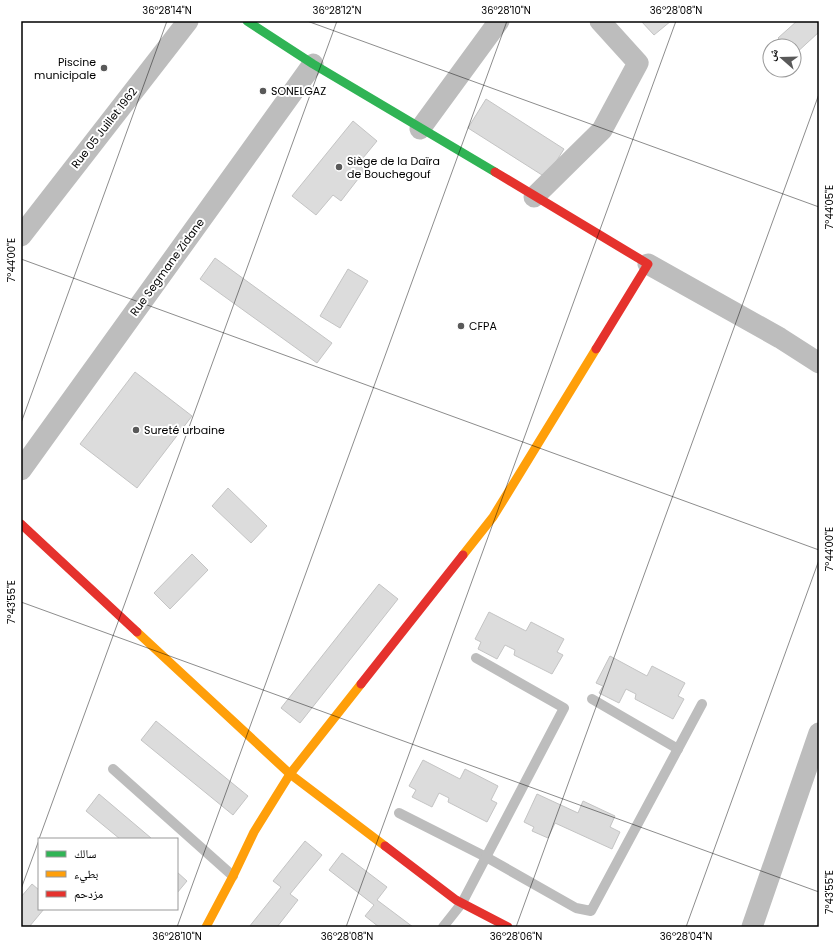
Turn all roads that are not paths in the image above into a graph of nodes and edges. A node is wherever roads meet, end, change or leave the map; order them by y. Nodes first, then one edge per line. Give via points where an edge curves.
1 (188, 21) edge
2 (247, 21) edge
3 (499, 21) edge
4 (604, 23) edge
5 (313, 64) junction
6 (420, 129) junction
7 (534, 197) junction
8 (21, 236) edge
9 (648, 264) junction
10 (819, 363) edge
11 (21, 470) edge
12 (21, 524) edge
13 (476, 658) dead end
14 (592, 699) dead end
15 (702, 704) dead end
16 (819, 732) edge
17 (678, 749) junction
18 (113, 769) dead end
19 (290, 774) junction
20 (399, 813) dead end
21 (486, 857) junction
22 (233, 876) junction
23 (462, 903) junction
24 (206, 927) edge
25 (443, 927) edge
26 (508, 927) edge
27 (752, 927) edge

1 - 8 street, Rue 05 Juillet 1962
2 - 5 street
3 - 6 street
4 - 7 street via 638,64 602,130
5 - 6 street
5 - 11 street, Rue Segmane Zidane
6 - 7 street
7 - 9 street
9 - 10 street via 780,338
9 - 19 street via 493,517
12 - 19 street
13 - 21 lane via 564,708
14 - 17 lane
15 - 17 lane
16 - 27 street
17 - 21 lane via 591,911 576,908
18 - 22 lane
19 - 22 street via 254,832
19 - 23 street
20 - 21 lane
21 - 23 lane
22 - 24 street
23 - 25 lane
23 - 26 street

